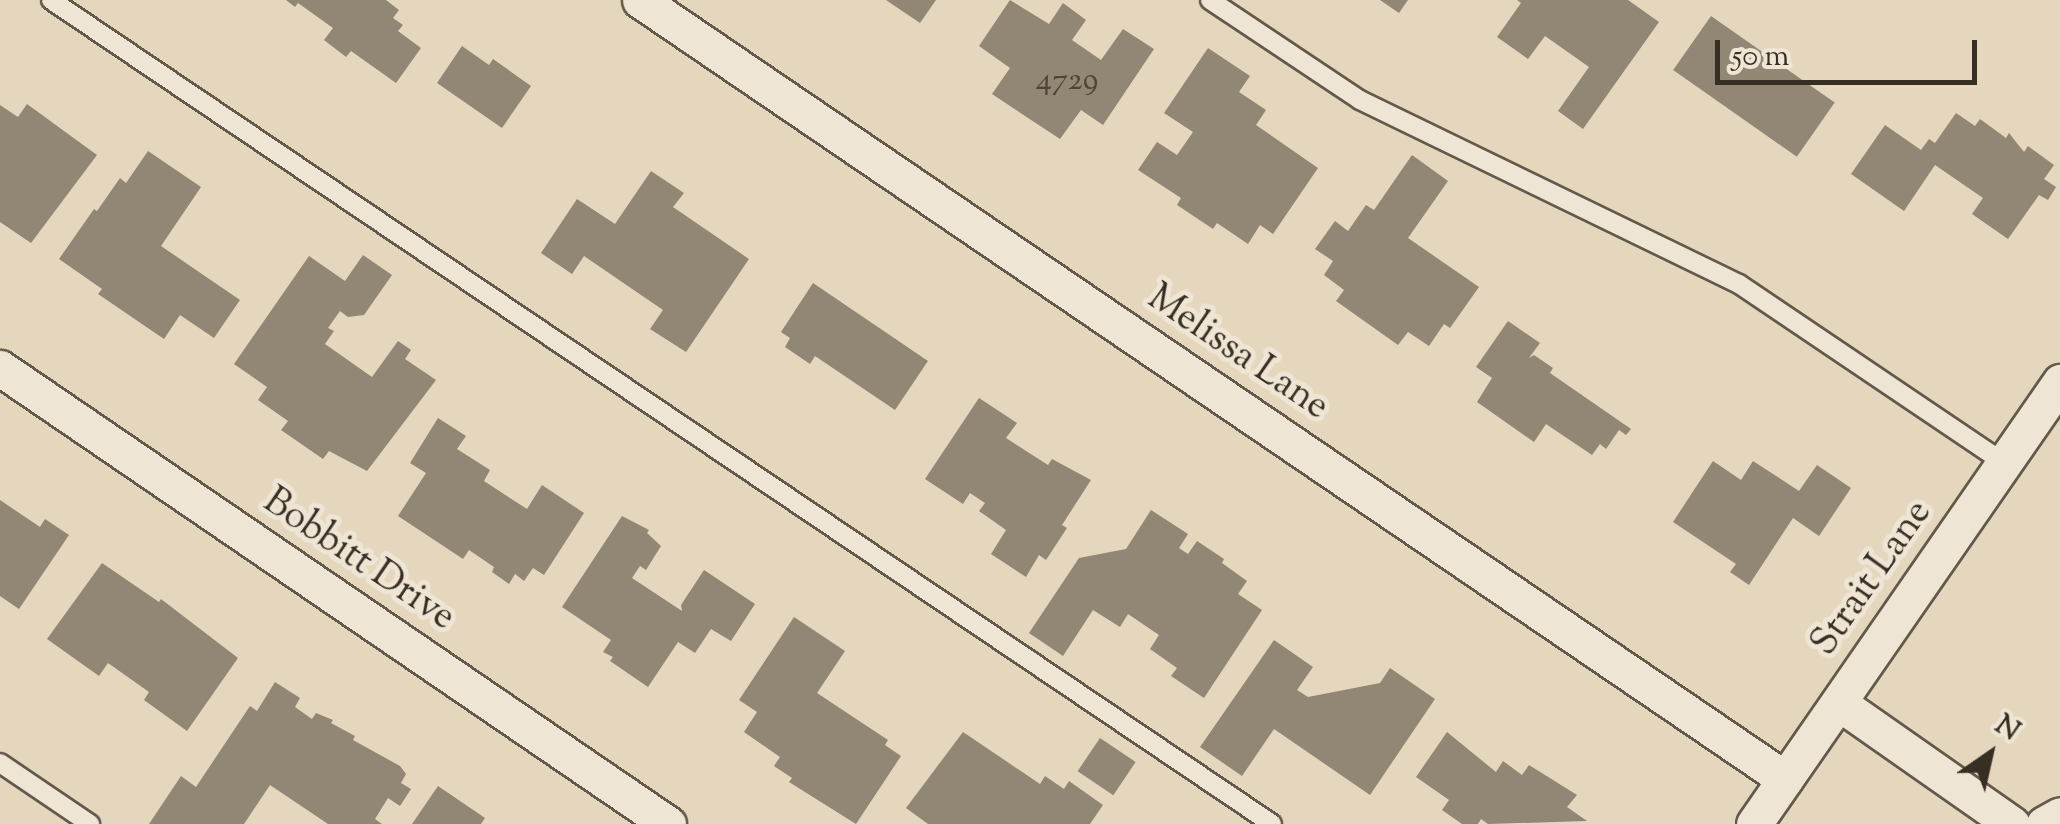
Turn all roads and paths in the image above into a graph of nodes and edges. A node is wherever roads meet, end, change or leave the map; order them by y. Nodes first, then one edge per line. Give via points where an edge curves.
1 (51, 0) edge
2 (640, 0) edge
3 (1210, 0) edge
4 (0, 368) edge
5 (2060, 382) edge
6 (2004, 464) junction
7 (1839, 704) junction
8 (0, 762) edge
9 (1786, 779) junction
10 (2060, 815) edge
11 (90, 824) edge
12 (668, 824) edge
13 (1272, 824) edge
14 (1754, 824) edge
15 (2012, 824) edge
16 (2044, 824) edge

1 - 13 lane
2 - 9 street, Melissa Lane
3 - 6 lane via 1360,100 1739,284
4 - 12 street, Bobbitt Drive
5 - 6 street, Strait Lane
6 - 7 street, Strait Lane
7 - 9 street, Strait Lane
7 - 15 street
8 - 11 lane
9 - 14 street, Strait Lane
10 - 16 street

